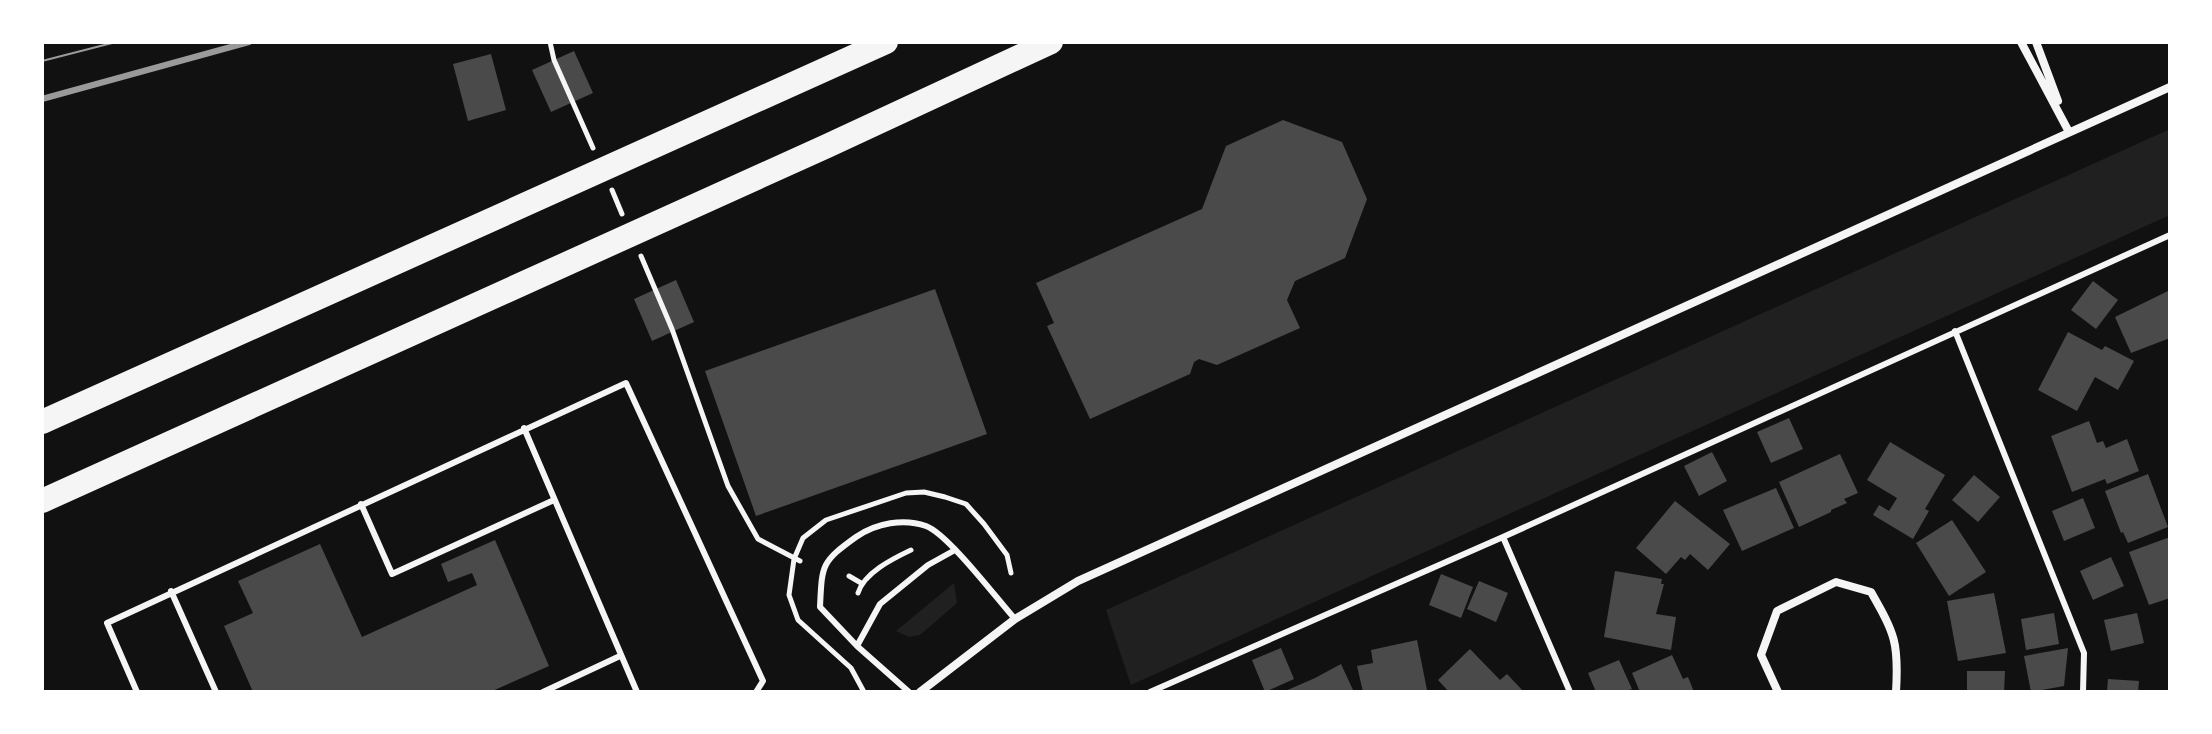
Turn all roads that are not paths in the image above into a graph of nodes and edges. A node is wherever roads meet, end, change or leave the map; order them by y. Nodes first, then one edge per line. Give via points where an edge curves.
1 (886, 42) edge
2 (1051, 42) edge
3 (2021, 42) edge
4 (2036, 42) edge
5 (2170, 87) edge
6 (2069, 132) junction
7 (2170, 235) edge
8 (1955, 331) junction
9 (42, 422) edge
10 (524, 428) junction
11 (554, 500) junction
12 (42, 501) edge
13 (361, 504) junction
14 (1503, 537) junction
15 (955, 550) junction
16 (171, 591) junction
17 (1015, 619) junction
18 (857, 646) junction
19 (620, 656) junction
20 (137, 692) edge
21 (216, 692) edge
22 (543, 692) edge
23 (637, 692) edge
24 (756, 692) edge
25 (909, 692) edge
26 (920, 692) edge
27 (1150, 692) edge
28 (1570, 692) edge
29 (1778, 692) edge
30 (1896, 692) edge
31 (2083, 692) edge

1 - 9 highway
2 - 12 highway
3 - 6 street
4 - 6 street
5 - 6 street
6 - 17 street via 1078,581
7 - 8 lane
8 - 14 lane
8 - 31 lane via 2084,653
10 - 11 lane
10 - 13 lane
10 - 24 lane via 626,383 763,681
11 - 13 lane via 392,574
11 - 19 lane
13 - 16 lane
14 - 27 lane
14 - 28 lane
15 - 17 lane
15 - 18 lane via 880,604
15 - 18 lane via 929,526 900,521 863,532 834,553 822,568 820,607
16 - 20 lane via 107,623
16 - 21 lane
17 - 26 street
18 - 25 lane
19 - 22 lane
19 - 23 lane
29 - 30 street via 1761,655 1777,611 1836,582 1871,592 1893,631

